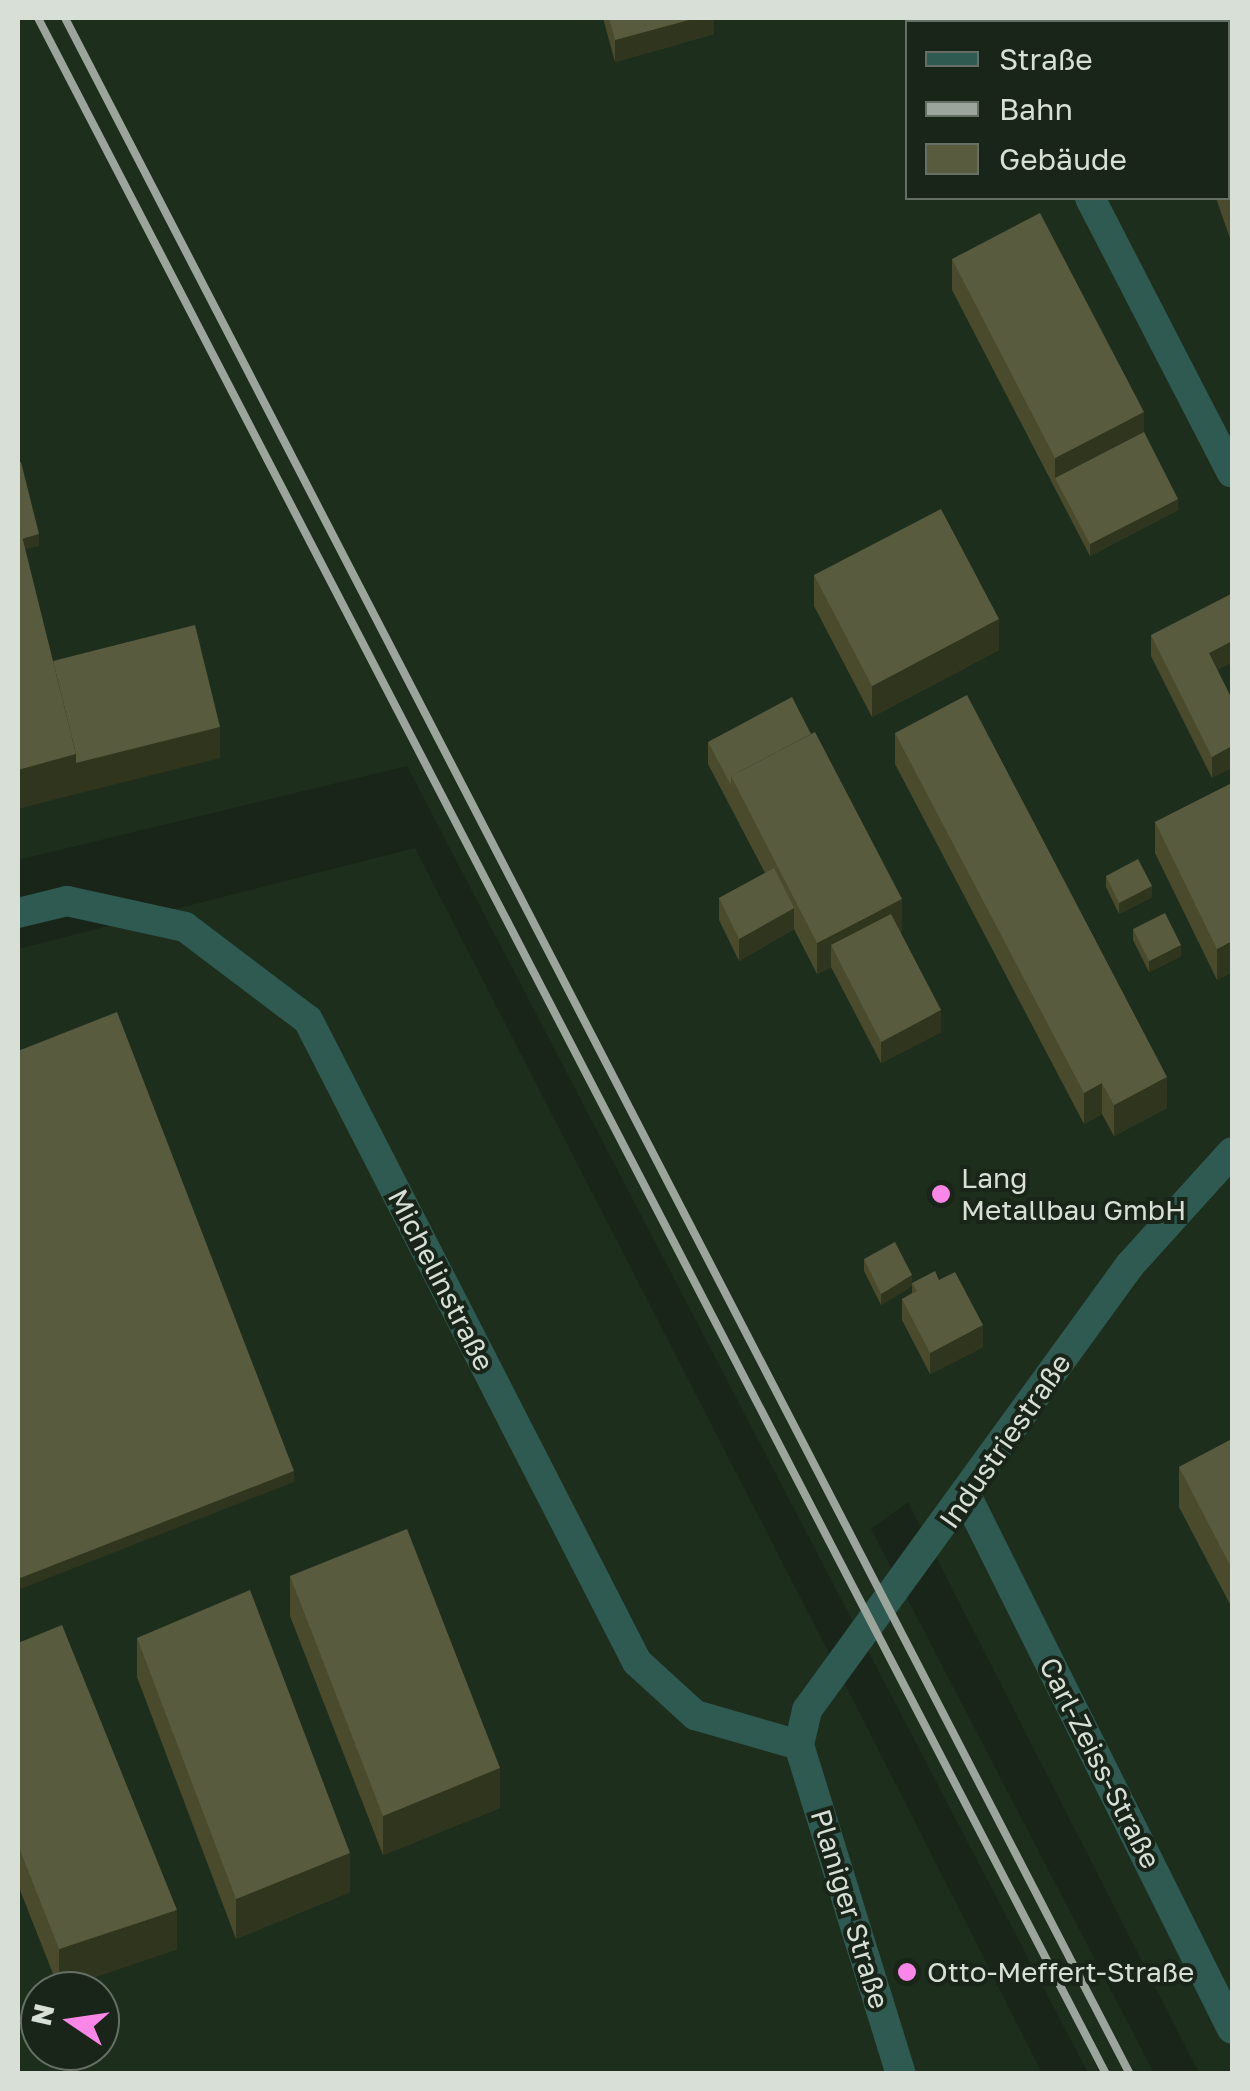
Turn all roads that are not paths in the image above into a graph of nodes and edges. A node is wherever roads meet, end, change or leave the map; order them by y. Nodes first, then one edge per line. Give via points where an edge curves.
1 (1091, 200) edge
2 (1232, 473) edge
3 (18, 913) edge
4 (1232, 1152) edge
5 (967, 1497) junction
6 (800, 1744) junction
7 (1232, 2028) edge
8 (901, 2074) edge

1 - 2 street
3 - 6 street, Michelinstraße via 67,901 185,926 308,1020 636,1662 695,1716
4 - 5 street, Industriestraße via 1130,1265
5 - 6 street, Industriestraße via 807,1710
5 - 7 street, Carl-Zeiss-Straße
6 - 8 street, Planiger Straße

